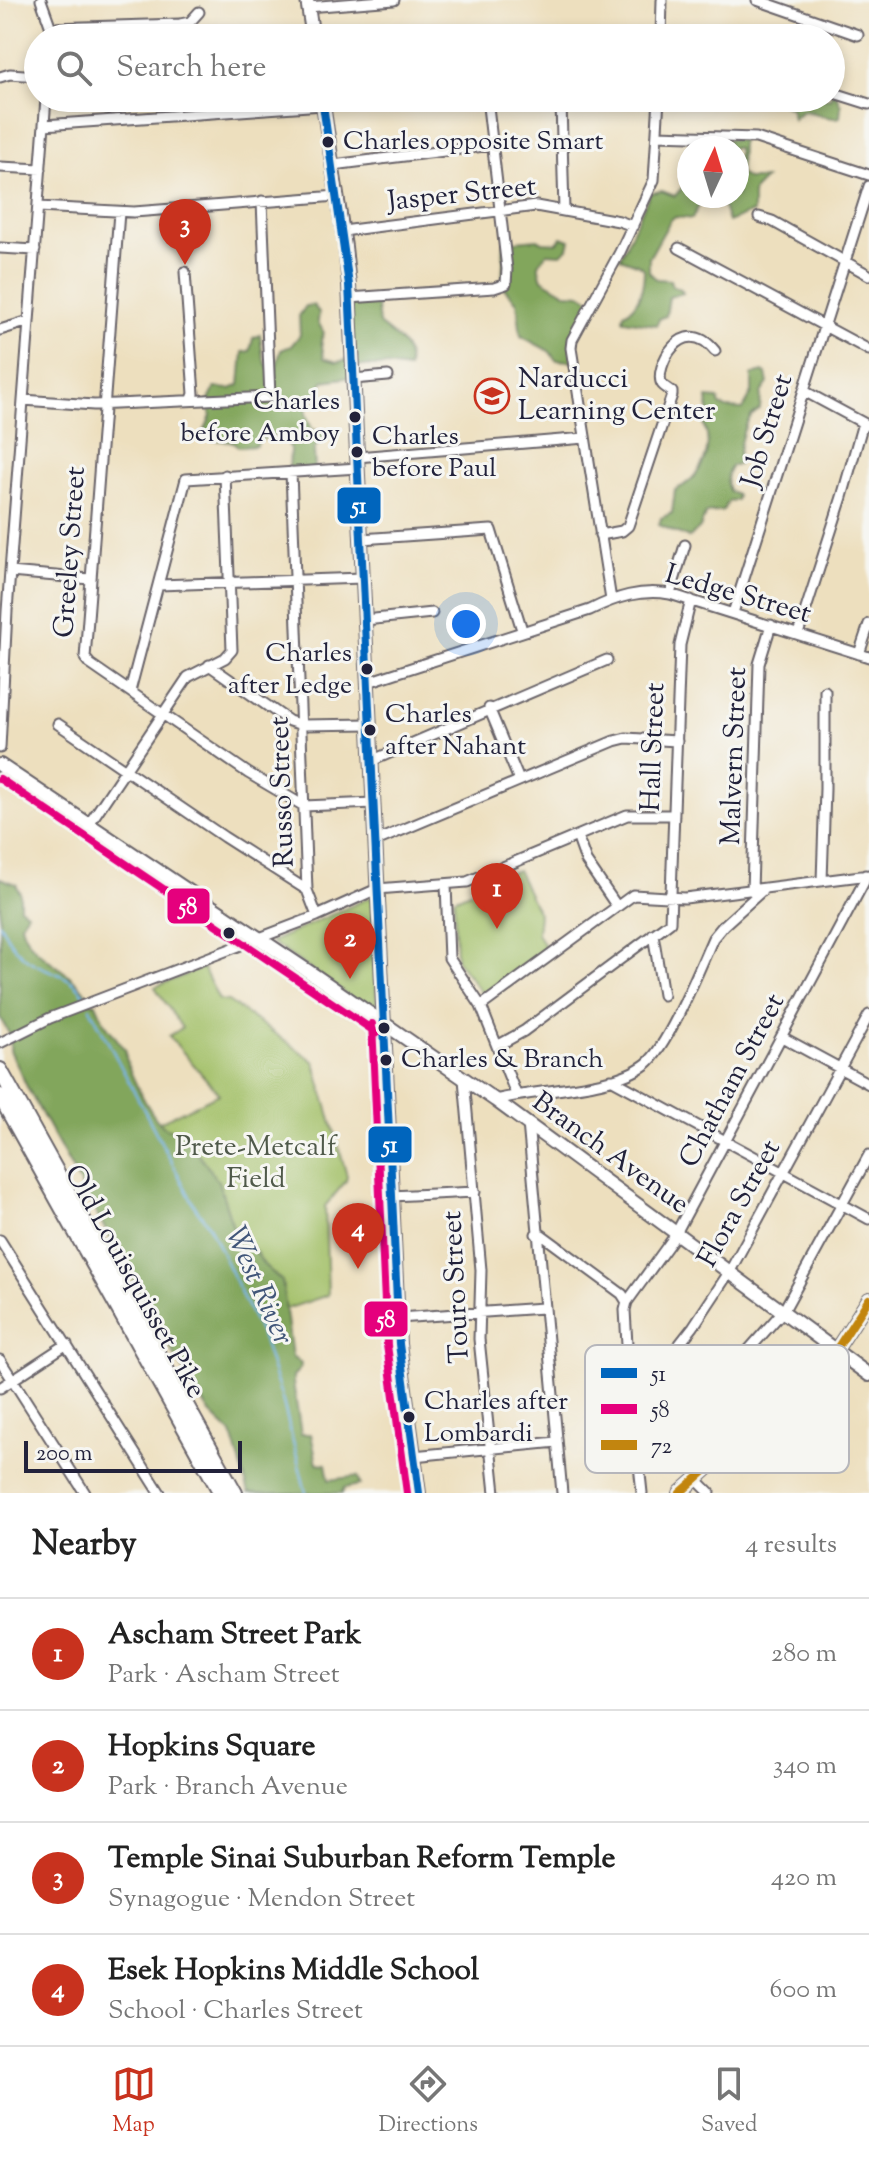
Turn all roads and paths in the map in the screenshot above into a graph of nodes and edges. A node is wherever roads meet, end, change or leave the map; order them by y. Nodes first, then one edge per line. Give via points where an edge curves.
1 (41, 0) edge
2 (394, 0) edge
3 (662, 0) edge
4 (757, 0) edge
5 (308, 4) edge
6 (199, 12) dead end
7 (48, 24) edge
8 (180, 24) edge
9 (311, 24) edge
10 (661, 24) edge
11 (826, 24) edge
12 (845, 30) edge
13 (858, 35) dead end
14 (24, 75) edge
15 (0, 77) edge
16 (845, 96) edge
17 (869, 104) edge
18 (45, 112) edge
19 (195, 112) edge
20 (324, 112) edge
21 (488, 112) edge
22 (561, 112) edge
23 (658, 112) edge
24 (44, 125) junction
25 (657, 135) junction
26 (492, 145) junction
27 (333, 165) junction
28 (0, 167) edge
29 (41, 169) junction
30 (869, 175) edge
31 (869, 186) edge
32 (337, 196) junction
33 (262, 201) junction
34 (38, 207) junction
35 (501, 210) junction
36 (564, 211) junction
37 (119, 212) junction
38 (759, 217) dead end
39 (633, 226) junction
40 (343, 231) junction
41 (0, 248) edge
42 (679, 248) dead end
43 (35, 250) junction
44 (844, 261) junction
45 (185, 272) dead end
46 (869, 275) edge
47 (349, 298) junction
48 (29, 321) junction
49 (824, 324) junction
50 (0, 330) edge
51 (869, 350) edge
52 (715, 351) dead end
53 (388, 376) dead end
54 (353, 379) junction
55 (804, 391) junction
56 (192, 399) junction
57 (23, 400) junction
58 (105, 405) junction
59 (866, 425) edge
60 (585, 438) junction
61 (358, 463) junction
62 (291, 472) junction
63 (225, 475) junction
64 (600, 535) junction
65 (361, 539) junction
66 (685, 545) dead end
67 (10, 572) junction
68 (363, 578) junction
69 (90, 579) junction
70 (296, 580) junction
71 (230, 581) junction
72 (159, 585) junction
73 (670, 594) junction
74 (611, 600) junction
75 (691, 600) junction
76 (432, 613) dead end
77 (733, 613) junction
78 (365, 620) junction
79 (869, 624) edge
80 (3, 625) edge
81 (771, 625) junction
82 (522, 630) junction
83 (798, 634) junction
84 (864, 655) edge
85 (607, 660) dead end
86 (209, 665) junction
87 (368, 682) junction
88 (130, 691) junction
89 (825, 691) dead end
90 (489, 708) junction
91 (163, 715) junction
92 (58, 724) dead end
93 (370, 724) junction
94 (302, 725) junction
95 (677, 741) junction
96 (0, 748) edge
97 (371, 761) junction
98 (0, 765) edge
99 (126, 769) junction
100 (519, 780) junction
101 (374, 803) junction
102 (304, 806) junction
103 (674, 815) junction
104 (89, 824) junction
105 (577, 836) junction
106 (376, 841) junction
107 (867, 875) edge
108 (822, 881) junction
109 (446, 885) junction
110 (377, 889) junction
111 (764, 889) junction
112 (307, 890) junction
113 (752, 891) junction
114 (671, 897) junction
115 (616, 905) junction
116 (317, 916) junction
117 (653, 934) junction
118 (257, 937) junction
119 (663, 995) dead end
120 (481, 1006) junction
121 (869, 1015) edge
122 (384, 1023) junction
123 (782, 1037) junction
124 (0, 1043) edge
125 (497, 1046) junction
126 (841, 1067) junction
127 (0, 1070) edge
128 (464, 1079) junction
129 (611, 1079) junction
130 (869, 1084) edge
131 (516, 1094) junction
132 (0, 1096) edge
133 (495, 1100) junction
134 (528, 1123) junction
135 (725, 1142) junction
136 (869, 1155) edge
137 (783, 1174) junction
138 (475, 1192) junction
139 (391, 1196) junction
140 (843, 1205) junction
141 (869, 1219) edge
142 (676, 1232) junction
143 (536, 1234) junction
144 (0, 1240) edge
145 (730, 1271) junction
146 (869, 1299) edge
147 (627, 1302) junction
148 (543, 1308) junction
149 (784, 1310) junction
150 (478, 1313) junction
151 (398, 1318) junction
152 (67, 1344) junction
153 (628, 1345) edge
154 (679, 1345) edge
155 (753, 1345) edge
156 (831, 1345) edge
157 (841, 1345) edge
158 (849, 1359) edge
159 (0, 1360) edge
160 (865, 1372) edge
161 (13, 1380) junction
162 (0, 1388) edge
163 (557, 1442) junction
164 (491, 1447) junction
165 (413, 1456) junction
166 (640, 1473) edge
167 (703, 1473) edge
168 (696, 1479) junction
169 (85, 1493) edge
170 (160, 1493) edge
171 (221, 1493) edge
172 (235, 1493) edge
173 (419, 1493) edge
174 (495, 1493) edge
175 (562, 1493) edge
176 (642, 1493) edge
177 (680, 1493) edge
178 (710, 1493) edge

1 - 7 street
2 - 5 street
3 - 10 street
4 - 11 street
5 - 9 main road
6 - 8 street
12 - 13 street
14 - 15 street
16 - 17 street
18 - 24 street
19 - 24 street
20 - 27 main road
21 - 26 street
22 - 36 street
23 - 25 street
24 - 29 street
25 - 30 street via 756,138
25 - 39 street via 654,180
26 - 27 street
26 - 35 street
27 - 32 main road
28 - 29 street
29 - 34 street
31 - 44 street, Job Street
32 - 33 street
32 - 40 main road
33 - 37 street
33 - 56 street via 270,397
34 - 37 street
34 - 43 street
35 - 36 street, Jasper Street via 536,206
35 - 40 street, Jasper Street
35 - 47 street via 506,284
36 - 39 street, Jasper Street
37 - 58 street, Greeley Street
38 - 44 street
39 - 60 street via 571,345
40 - 47 main road
41 - 43 street
42 - 49 street
43 - 48 street
44 - 46 street
44 - 49 street, Job Street
45 - 56 street
47 - 54 main road
48 - 50 street
48 - 57 street
49 - 51 street
49 - 55 street, Job Street
52 - 64 street via 699,337 681,340 666,357 660,375 672,392 628,526
53 - 54 street
54 - 61 main road
55 - 59 street
55 - 77 street, Job Street
56 - 58 street
57 - 58 street
57 - 67 street
58 - 69 street, Greeley Street
59 - 83 street
60 - 61 street
60 - 64 street
61 - 62 street
61 - 65 main road
62 - 63 street
62 - 70 street, Russo Street
63 - 71 street
63 - 72 street via 186,479
64 - 74 street
65 - 68 main road
65 - 82 street via 491,530
66 - 73 street
67 - 69 street
67 - 80 street
68 - 70 street
68 - 78 main road
69 - 88 street, Greeley Street via 85,658
70 - 71 street
70 - 94 street, Russo Street
71 - 72 street
71 - 86 street via 232,650
72 - 88 street
73 - 74 street, Ledge Street via 651,591
73 - 75 street, Ledge Street
74 - 82 street, Ledge Street
75 - 77 street, Ledge Street
75 - 95 street, Hall Street via 680,645
76 - 78 street
77 - 81 street, Ledge Street
78 - 87 main road
79 - 84 street
80 - 96 street
81 - 83 street, Ledge Street
81 - 113 street, Malvern Street via 759,664
82 - 87 street, Ledge Street
83 - 84 street, Ledge Street
85 - 90 street
86 - 91 street via 188,677
86 - 94 street
87 - 93 main road
88 - 91 street, Greeley Street
89 - 108 street
90 - 97 street
90 - 100 street
91 - 99 street
91 - 102 street, Greeley Street
92 - 99 street
93 - 94 street
93 - 97 main road
94 - 102 street, Russo Street
95 - 100 street via 621,739
95 - 103 street, Hall Street
97 - 101 main road
98 - 104 main road, Branch Avenue
99 - 104 street
99 - 112 street
100 - 106 street
101 - 102 street
101 - 106 main road
102 - 112 street, Russo Street
103 - 105 street via 627,815
103 - 114 street, Hall Street
104 - 118 main road, Branch Avenue
105 - 109 street via 467,882
105 - 115 street via 586,861
106 - 110 main road
107 - 108 street
107 - 123 street, Chatham Street
108 - 111 street
109 - 110 street
109 - 120 street via 449,958
110 - 116 street
110 - 122 main road
111 - 113 street
111 - 129 street via 713,938 658,1052 638,1069
112 - 116 street, Russo Street
113 - 114 street
114 - 115 street via 633,895
114 - 117 street, Hall Street via 670,922
115 - 120 street
116 - 118 street
117 - 119 street
117 - 125 street
118 - 122 main road, Branch Avenue
118 - 124 street
120 - 125 street
121 - 126 street, Flora Street
122 - 128 main road, Branch Avenue
122 - 139 main road
123 - 126 street
123 - 135 street, Chatham Street
125 - 131 street
126 - 130 street
126 - 137 street, Flora Street
127 - 172 highway, Old Louisquisset Pike
128 - 133 main road, Branch Avenue
128 - 138 street, Touro Street
129 - 131 street
129 - 135 street
131 - 133 street
132 - 171 highway, Old Louisquisset Pike
133 - 134 main road, Branch Avenue
134 - 142 main road, Branch Avenue
134 - 143 street
135 - 137 street
135 - 142 street, Chatham Street
136 - 140 street
137 - 140 street
137 - 145 street, Flora Street
138 - 139 street
138 - 150 street, Touro Street via 481,1270
139 - 151 main road
140 - 141 street
140 - 149 street
142 - 145 main road, Branch Avenue
142 - 147 street, Chatham Street
143 - 147 street
143 - 148 street
144 - 152 street
145 - 149 main road, Branch Avenue
145 - 154 street, Flora Street
146 - 157 main road
147 - 153 street
148 - 150 street
148 - 163 street
149 - 155 street
149 - 156 main road, Branch Avenue
150 - 151 street
150 - 164 street, Touro Street
151 - 165 main road
152 - 161 street
152 - 170 street
158 - 160 main road, Branch Avenue
159 - 161 street
161 - 162 street
161 - 169 street
163 - 164 street
163 - 175 street
164 - 165 street
164 - 174 street, Touro Street
165 - 173 main road
166 - 176 street
167 - 168 main road
168 - 177 main road
168 - 178 street

